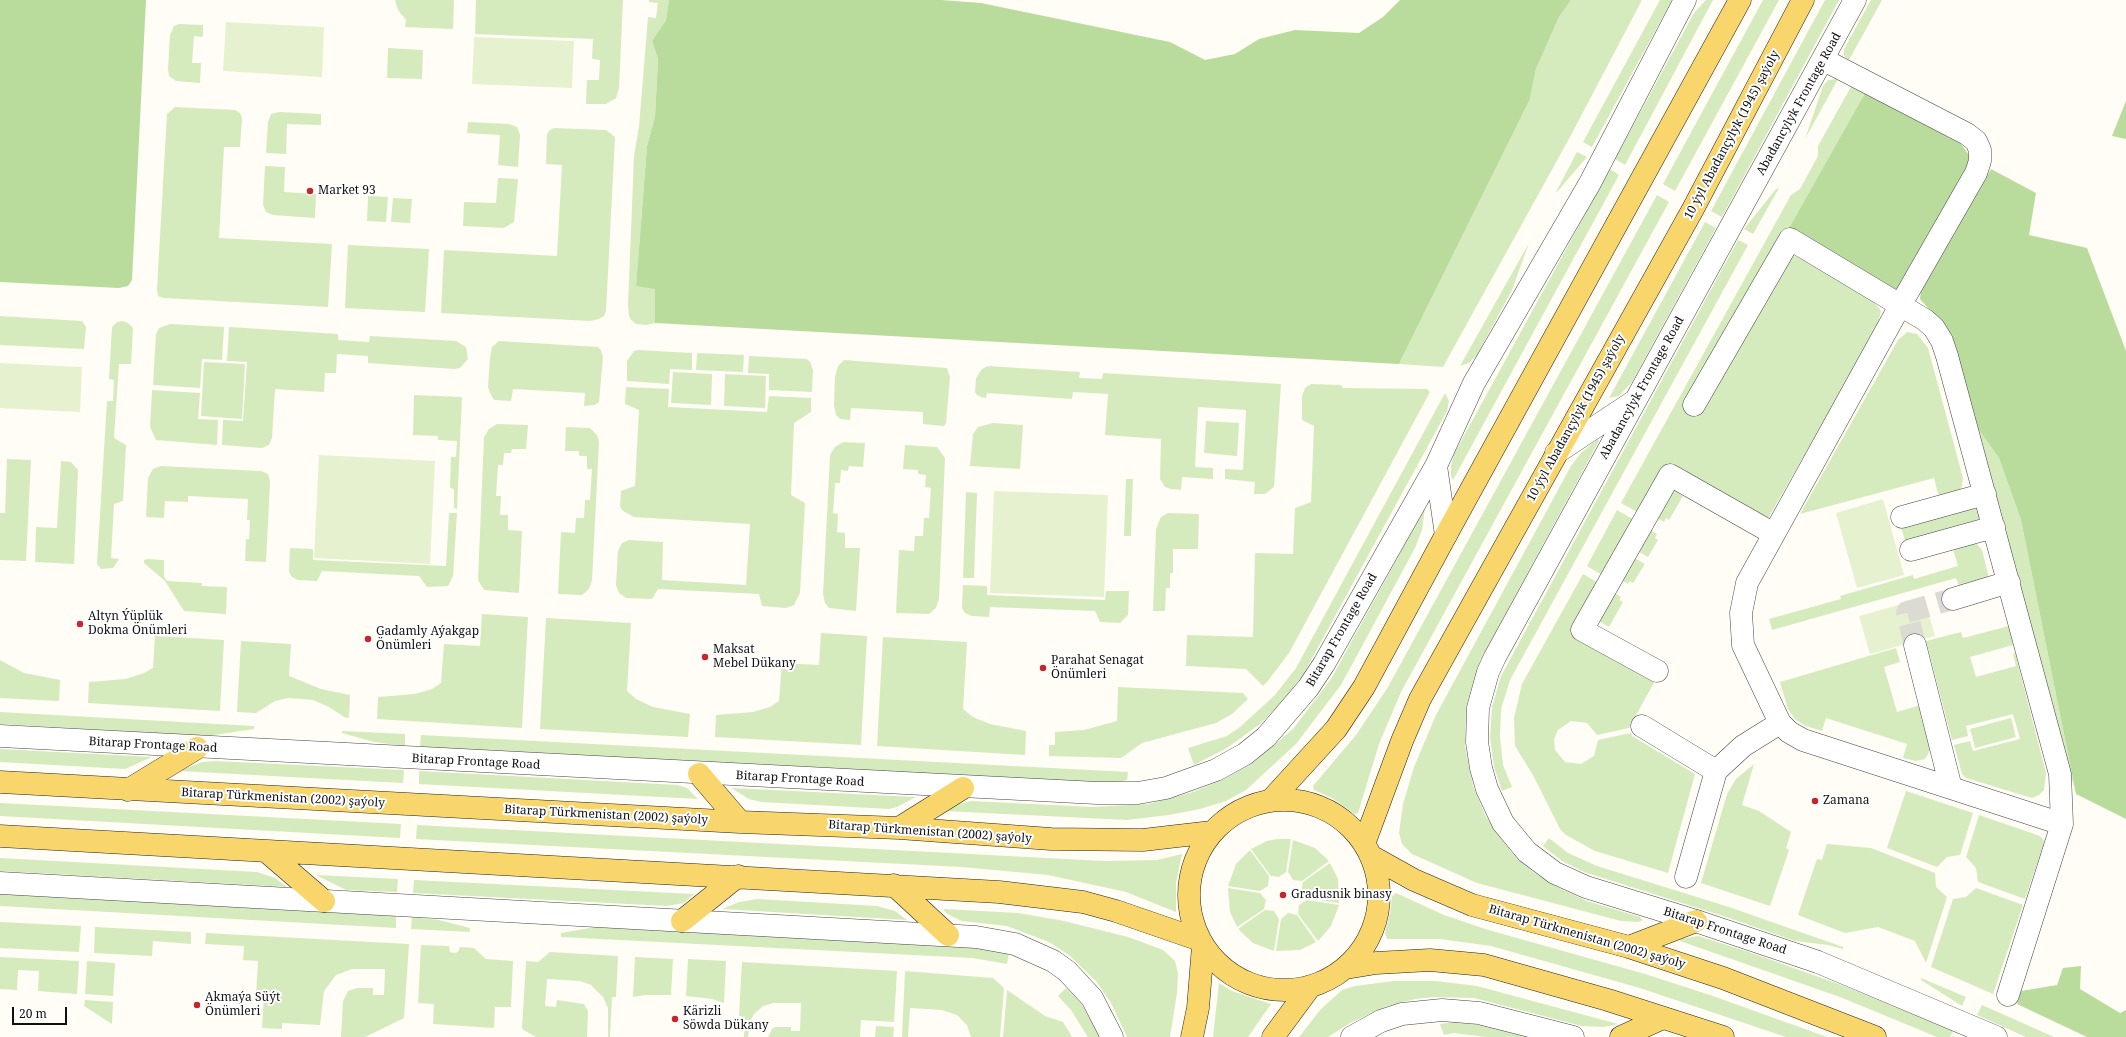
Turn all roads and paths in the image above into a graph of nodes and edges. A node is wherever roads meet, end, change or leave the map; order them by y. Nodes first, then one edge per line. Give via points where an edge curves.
1 (1740, 0) edge
2 (1803, 0) edge
3 (1855, 0) edge
4 (1686, 2) edge
5 (1824, 60) junction
6 (1901, 304) junction
7 (1636, 400) junction
8 (1694, 406) dead end
9 (1556, 454) junction
10 (1436, 466) junction
11 (1985, 494) junction
12 (1902, 517) dead end
13 (1994, 527) junction
14 (1774, 534) junction
15 (1446, 535) junction
16 (1911, 550) dead end
17 (2009, 582) junction
18 (1953, 599) tunnel mouth
19 (1915, 645) tunnel mouth
20 (1657, 671) dead end
21 (1780, 723) junction
22 (1642, 726) dead end
23 (0, 736) edge
24 (197, 748) junction
25 (1716, 771) junction
26 (699, 774) junction
27 (0, 782) edge
28 (963, 788) junction
29 (1951, 788) junction
30 (1487, 789) joint
31 (128, 790) junction
32 (1271, 800) junction
33 (740, 822) junction
34 (2062, 824) junction
35 (899, 828) junction
36 (1212, 832) junction
37 (0, 836) edge
38 (1367, 850) junction
39 (268, 852) junction
40 (738, 876) junction
41 (1686, 877) dead end
42 (0, 883) edge
43 (894, 885) junction
44 (324, 901) junction
45 (1696, 920) junction
46 (682, 921) junction
47 (948, 935) junction
48 (1202, 943) junction
49 (1629, 946) junction
50 (1346, 968) junction
51 (1310, 987) junction
52 (2008, 995) dead end
53 (1663, 1018) junction
54 (1112, 1037) edge
55 (1192, 1037) edge
56 (1273, 1037) edge
57 (1352, 1037) edge
58 (1573, 1037) edge
59 (1621, 1037) edge
60 (1723, 1037) edge
61 (1875, 1037) edge
62 (1996, 1037) edge

1 - 15 main road
2 - 9 main road, 10 ýyl Abadançylyk (1945) şaýoly via 1693,209
3 - 5 street, Abadancylyk Frontage Road
4 - 10 street via 1590,182 1474,383
5 - 6 street via 1967,134 1976,141 1980,150 1976,173
5 - 7 street, Abadancylyk Frontage Road
6 - 8 street via 1790,239
6 - 11 street via 1934,328 1942,341
6 - 14 street
7 - 9 street
7 - 30 street, Abadancylyk Frontage Road via 1488,672 1478,708 1477,727 1481,768
9 - 38 main road, 10 ýyl Abadançylyk (1945) şaýoly via 1420,700 1402,741
10 - 15 street
10 - 28 street, Bitarap Frontage Road via 1324,664 1308,688 1266,737 1245,754 1192,780 1138,793 1097,794
11 - 12 street
11 - 13 street
13 - 16 street
13 - 17 street
14 - 20 street via 1670,475 1582,630
14 - 21 street via 1747,583 1741,613 1743,645
15 - 32 main road via 1378,664 1349,712
17 - 18 street
17 - 34 street via 2060,774
19 - 29 street
21 - 25 street via 1743,746
21 - 29 street via 1803,740
22 - 25 street
23 - 24 street, Bitarap Frontage Road
24 - 26 street, Bitarap Frontage Road
24 - 31 main road
25 - 41 street
26 - 28 street, Bitarap Frontage Road
26 - 33 main road
27 - 31 main road, Bitarap Türkmenistan (2002) şaýoly
28 - 35 main road
29 - 34 street
30 - 45 street, Bitarap Frontage Road via 1494,807 1513,838 1555,873 1586,887
31 - 33 main road, Bitarap Türkmenistan (2002) şaýoly
32 - 36 main road via 1245,808 1227,818
32 - 38 main road via 1298,801 1324,808 1347,823
33 - 35 main road, Bitarap Türkmenistan (2002) şaýoly
34 - 52 street
35 - 36 main road, Bitarap Türkmenistan (2002) şaýoly via 1091,840 1143,840
36 - 48 main road via 1197,855 1190,881 1189,908
37 - 39 main road
38 - 49 main road, Bitarap Türkmenistan (2002) şaýoly via 1414,880 1472,905
38 - 50 main road via 1378,882 1376,916 1370,936
39 - 40 main road
39 - 44 main road
40 - 43 main road
40 - 46 main road
42 - 44 street
43 - 47 main road
43 - 48 main road via 999,892 1083,902 1116,911
44 - 46 street
45 - 49 main road
45 - 62 street, Bitarap Frontage Road via 1818,962
46 - 47 street
47 - 54 street via 996,939 1034,951 1067,971 1092,998
48 - 51 main road via 1221,967 1250,984 1283,991
48 - 55 main road via 1198,1008
49 - 61 main road, Bitarap Türkmenistan (2002) şaýoly via 1730,980
50 - 51 main road
50 - 53 main road via 1376,963 1430,960 1484,965
51 - 56 main road
53 - 59 main road
53 - 60 main road
57 - 58 street via 1381,1021 1402,1014 1442,1010 1479,1013

